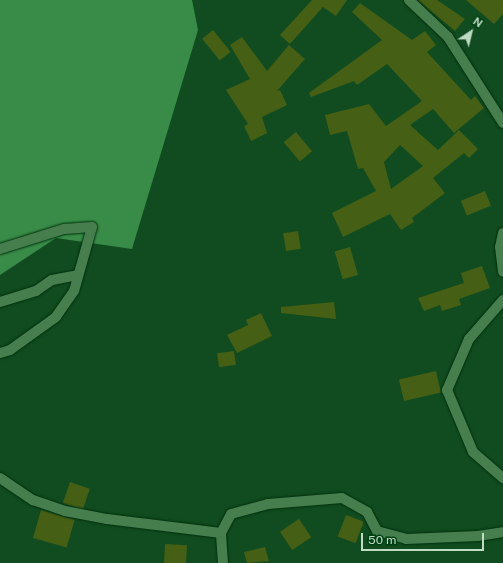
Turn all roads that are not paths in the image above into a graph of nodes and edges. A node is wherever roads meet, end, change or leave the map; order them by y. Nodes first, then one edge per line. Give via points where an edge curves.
1 (409, 0) edge
2 (503, 123) edge
3 (503, 233) edge
4 (0, 249) edge
5 (503, 272) edge
6 (78, 275) junction
7 (503, 300) edge
8 (0, 302) edge
9 (0, 353) edge
10 (0, 478) edge
11 (503, 478) edge
12 (503, 532) edge
13 (221, 533) junction
14 (223, 563) edge

1 - 2 street via 448,37
3 - 5 street via 500,247
4 - 6 street via 64,229 92,227
6 - 8 street via 52,280 36,291
6 - 9 street via 74,291 56,317 10,350
7 - 11 street via 469,339 447,390 473,452
10 - 13 street via 33,500 65,511 107,519
12 - 13 street via 478,536 406,539 377,531 367,512 342,498 268,504 231,514
13 - 14 street

